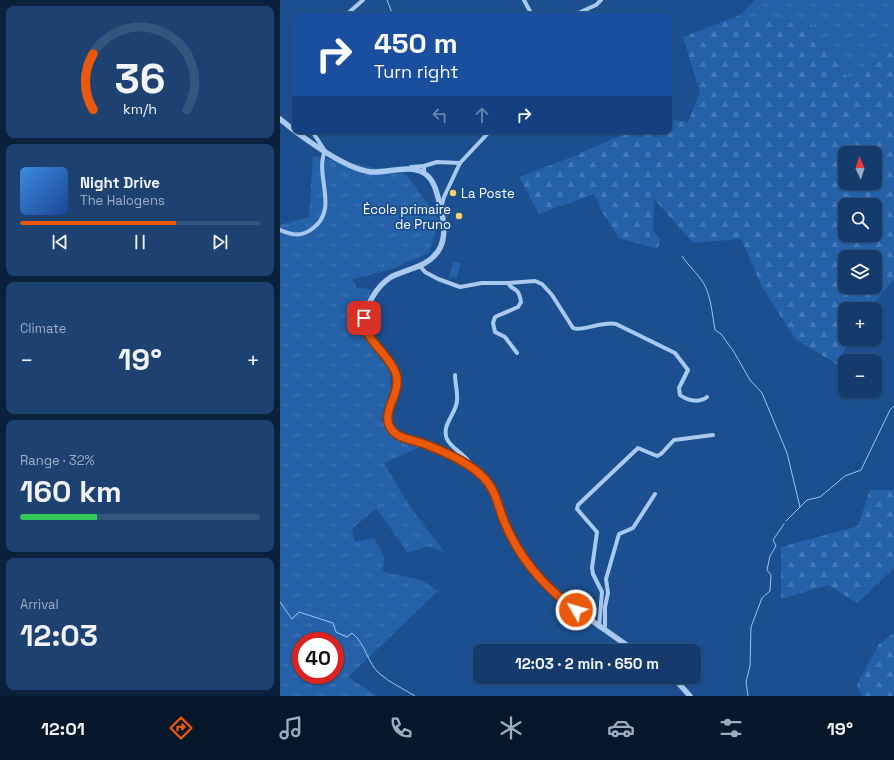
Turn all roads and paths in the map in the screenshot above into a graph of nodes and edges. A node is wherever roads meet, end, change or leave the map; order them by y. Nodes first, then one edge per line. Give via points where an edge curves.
1 (363, 0) edge
2 (524, 0) edge
3 (601, 0) edge
4 (349, 12) edge
5 (530, 12) edge
6 (581, 12) edge
7 (280, 119) edge
8 (292, 129) edge
9 (298, 134) edge
10 (314, 134) edge
11 (487, 134) edge
12 (325, 151) junction
13 (460, 163) junction
14 (424, 166) junction
15 (405, 170) junction
16 (424, 173) junction
17 (441, 209) junction
18 (280, 230) edge
19 (420, 266) junction
20 (508, 284) junction
21 (516, 353) dead end
22 (454, 375) dead end
23 (707, 397) dead end
24 (713, 435) dead end
25 (469, 465) junction
26 (655, 494) dead end
27 (601, 629) junction
28 (624, 644) edge
29 (679, 684) edge
30 (690, 696) edge

1 - 4 street
2 - 5 street
3 - 6 street
7 - 8 street
9 - 12 street
10 - 12 street
11 - 13 street
12 - 15 street via 358,169 381,172
12 - 18 street via 325,214 316,226 303,234 296,235
13 - 14 street via 437,162
13 - 17 street
14 - 15 street via 408,167
14 - 16 street
15 - 16 street
16 - 17 street via 432,181
17 - 19 street via 444,230 441,247 432,260
19 - 20 street via 438,279 460,287 482,282
19 - 25 street via 399,273 383,284 373,296 363,322 397,375 397,390 389,408 387,422 395,434 425,444
20 - 21 street via 517,289 521,302 518,307 495,317 494,332 505,337
20 - 23 street via 535,281 542,284 572,328 576,330 607,322 616,324 675,353 688,370 679,388 680,395 695,400
22 - 25 street via 458,400 448,421 446,434 448,441 466,458
24 - 27 street via 674,440 657,456 638,448 578,505 577,509 597,532 592,574 602,592
25 - 27 street via 493,488 504,521 538,578
26 - 27 street via 633,528 619,534 606,579 606,625
27 - 28 street
29 - 30 street

